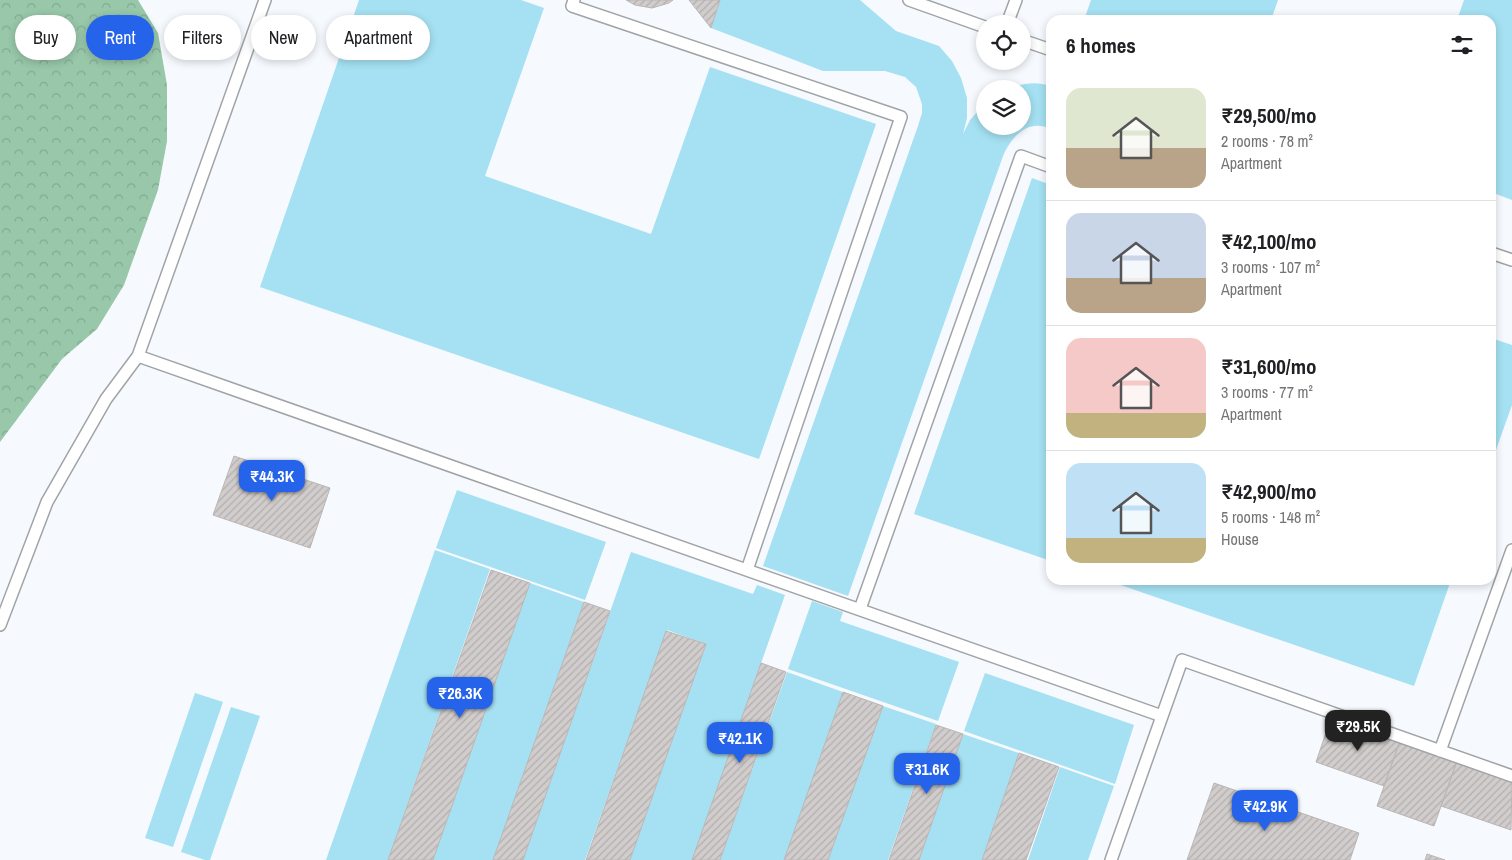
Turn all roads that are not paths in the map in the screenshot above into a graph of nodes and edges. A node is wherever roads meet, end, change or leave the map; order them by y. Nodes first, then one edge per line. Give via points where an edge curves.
1 (265, 0) edge
2 (574, 0) edge
3 (909, 0) edge
4 (1016, 0) edge
5 (1010, 15) edge
6 (976, 24) edge
7 (1031, 43) edge
8 (1046, 48) edge
9 (1046, 165) edge
10 (1496, 255) edge
11 (1512, 260) edge
12 (138, 356) junction
13 (1512, 550) edge
14 (747, 570) junction
15 (860, 609) junction
16 (0, 626) edge
17 (1162, 716) junction
18 (1440, 751) junction
19 (1512, 776) edge
20 (1111, 860) edge

1 - 12 lane
2 - 14 lane via 572,6 901,117
3 - 6 lane
4 - 5 lane
7 - 8 lane
9 - 15 lane via 1020,156
10 - 11 lane
12 - 14 lane
12 - 16 lane via 106,399 47,502
13 - 18 lane
14 - 15 lane
15 - 17 lane
17 - 18 lane via 1182,660
17 - 20 lane
18 - 19 lane

